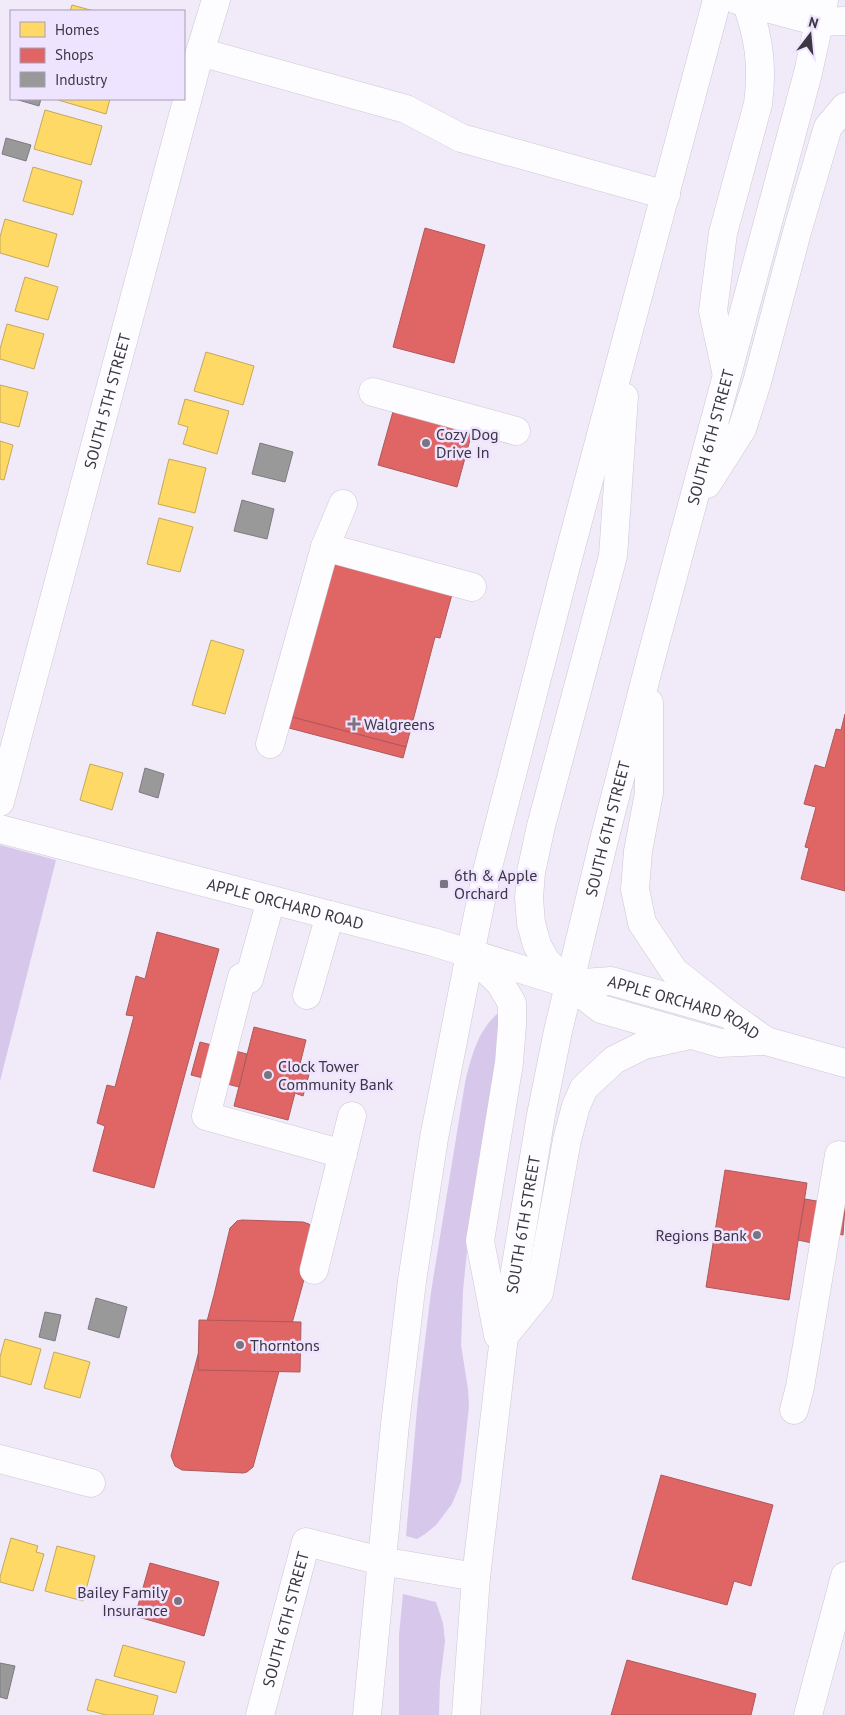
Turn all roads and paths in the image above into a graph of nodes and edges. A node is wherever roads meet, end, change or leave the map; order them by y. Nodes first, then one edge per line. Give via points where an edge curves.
1 (216, 0) edge
2 (717, 0) edge
3 (800, 0) edge
4 (742, 1) edge
5 (830, 14) edge
6 (845, 42) edge
7 (200, 52) junction
8 (845, 107) edge
9 (666, 195) junction
10 (628, 332) junction
11 (727, 375) junction
12 (373, 392) dead end
13 (516, 432) dead end
14 (343, 504) dead end
15 (692, 508) junction
16 (328, 538) junction
17 (474, 578) dead end
18 (650, 662) junction
19 (270, 744) dead end
20 (0, 802) edge
21 (0, 829) edge
22 (272, 900) junction
23 (330, 915) junction
24 (470, 954) junction
25 (569, 984) junction
26 (307, 995) dead end
27 (728, 1014) junction
28 (690, 1035) junction
29 (766, 1041) junction
30 (845, 1064) edge
31 (352, 1116) dead end
32 (343, 1154) junction
33 (839, 1155) dead end
34 (314, 1270) dead end
35 (503, 1345) junction
36 (794, 1410) dead end
37 (0, 1459) edge
38 (91, 1483) dead end
39 (382, 1561) junction
40 (845, 1576) edge
41 (476, 1577) junction
42 (260, 1715) edge
43 (367, 1715) edge
44 (466, 1715) edge
45 (808, 1715) edge

1 - 7 main road, SOUTH 5TH STREET
2 - 9 main road
3 - 5 main road via 806,10
4 - 5 main road
4 - 11 main road via 755,27 761,82 723,233 713,311
5 - 6 main road
5 - 11 main road, SOUTH 6TH STREET via 806,83
7 - 9 main road via 406,109 460,138
7 - 20 main road, SOUTH 5TH STREET
8 - 15 main road via 828,126 742,429
9 - 10 main road
10 - 24 main road via 490,862
10 - 25 main road via 613,556 531,872 531,923 537,945 546,961
11 - 15 main road, SOUTH 6TH STREET
12 - 13 main road
14 - 16 main road
15 - 18 main road, SOUTH 6TH STREET
16 - 17 main road
16 - 19 main road
18 - 25 main road, SOUTH 6TH STREET
18 - 27 main road via 649,793 638,851 635,889 642,923 674,971
21 - 22 main road, APPLE ORCHARD ROAD
22 - 23 main road, APPLE ORCHARD ROAD
22 - 32 main road via 206,1116
23 - 24 main road, APPLE ORCHARD ROAD
23 - 26 main road
24 - 25 main road, APPLE ORCHARD ROAD
24 - 35 main road via 500,983 512,1003 509,1063 480,1241
24 - 39 main road via 434,1138 413,1272 394,1424
25 - 27 main road, APPLE ORCHARD ROAD via 611,981
25 - 28 main road, APPLE ORCHARD ROAD via 601,1009
25 - 35 main road, SOUTH 6TH STREET via 541,1115
27 - 29 main road, APPLE ORCHARD ROAD
28 - 29 main road, APPLE ORCHARD ROAD via 720,1043
28 - 35 main road via 644,1045 614,1060 584,1088 567,1140 539,1293
29 - 30 main road, APPLE ORCHARD ROAD
31 - 32 main road
32 - 34 main road
33 - 36 main road
35 - 41 main road, SOUTH 6TH STREET
37 - 38 main road
39 - 41 main road, SOUTH 6TH STREET
39 - 42 main road, SOUTH 6TH STREET via 306,1542
39 - 43 main road
40 - 45 main road
41 - 44 main road

